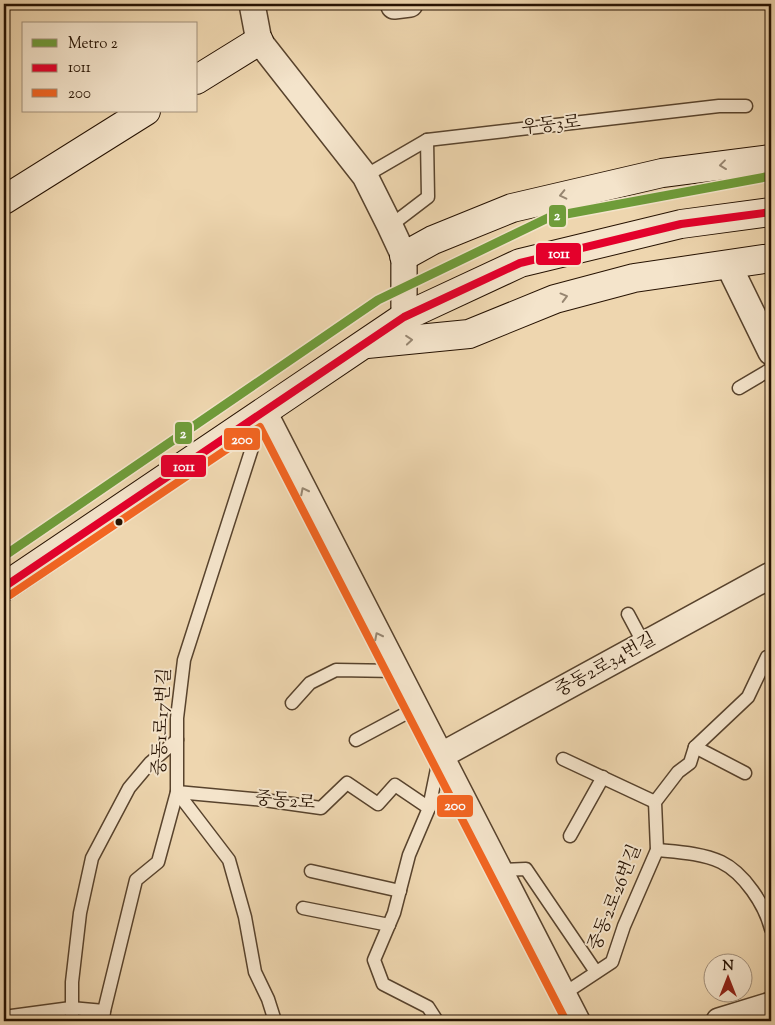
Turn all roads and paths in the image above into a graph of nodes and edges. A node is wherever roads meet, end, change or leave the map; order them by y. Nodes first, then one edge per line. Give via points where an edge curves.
1 (252, 4) edge
2 (394, 4) edge
3 (410, 4) edge
4 (259, 41) junction
5 (198, 79) edge
6 (746, 106) dead end
7 (144, 112) edge
8 (427, 140) junction
9 (771, 159) edge
10 (365, 176) junction
11 (4, 200) edge
12 (771, 212) edge
13 (390, 226) junction
14 (404, 256) junction
15 (771, 258) edge
16 (728, 264) junction
17 (404, 318) junction
18 (360, 344) junction
19 (771, 352) edge
20 (771, 369) edge
21 (739, 388) dead end
22 (264, 412) junction
23 (771, 575) edge
24 (4, 586) edge
25 (628, 614) dead end
26 (644, 644) junction
27 (767, 657) dead end
28 (396, 672) junction
29 (292, 703) dead end
30 (416, 708) junction
31 (177, 740) junction
32 (356, 740) dead end
33 (695, 747) junction
34 (440, 756) junction
35 (563, 759) dead end
36 (745, 773) dead end
37 (603, 778) junction
38 (177, 792) junction
39 (655, 802) junction
40 (429, 808) junction
41 (570, 836) dead end
42 (656, 850) junction
43 (499, 870) junction
44 (311, 871) dead end
45 (400, 891) junction
46 (303, 908) dead end
47 (389, 925) junction
48 (771, 928) edge
49 (596, 972) junction
50 (562, 995) junction
51 (771, 1005) edge
52 (71, 1008) junction
53 (104, 1016) edge
54 (4, 1017) edge
55 (72, 1021) edge
56 (275, 1021) edge
57 (437, 1021) edge
58 (577, 1021) edge
59 (719, 1021) edge

1 - 4 street
2 - 3 street
4 - 5 street
4 - 10 street
6 - 8 lane, 우동3로
7 - 11 street
8 - 10 lane, 우동3로
8 - 13 lane via 428,197
9 -> 14 street via 662,173 512,208 433,240
10 - 13 street
12 - 17 street via 681,224 520,263
13 - 14 street
14 - 17 street
15 - 16 street
18 -> 16 street via 469,334 555,299 634,278
16 - 19 street
17 - 18 street
18 - 22 street
20 - 21 lane
22 - 24 street
28 -> 22 street
22 - 31 lane, 중동1로17번길 via 184,660
23 - 26 street, 중동2로34번길
25 - 26 lane
26 - 34 street, 중동2로34번길
27 - 33 lane via 748,697
28 - 29 lane via 336,670 310,683
28 - 30 street
30 - 32 lane
30 - 34 street
31 - 38 lane, 중동1로17번길
31 - 52 lane via 150,762 129,788 92,858 80,913
33 - 36 lane
33 - 39 lane via 690,762
34 - 40 lane
34 - 43 street
35 - 37 lane
37 - 39 lane
37 - 41 lane
38 - 40 lane, 중동2로 via 321,808 347,783 378,804 395,785
38 - 53 lane via 158,862 136,880
38 - 56 lane, 중동1로17번길 via 229,860 245,917 255,972
39 - 42 lane, 중동2로26번길
40 - 45 lane via 409,855
42 - 48 lane via 687,852 721,862 740,877 767,912
42 - 49 lane, 중동2로26번길 via 612,962
43 - 49 lane, 중동2로26번길 via 526,869
43 - 50 street
44 - 45 lane
45 - 47 lane
46 - 47 lane
47 - 57 lane via 374,960 383,984 428,1007
49 - 50 lane, 중동2로26번길
50 - 58 street
51 - 59 street
52 - 53 lane
52 - 54 lane
52 - 55 lane

